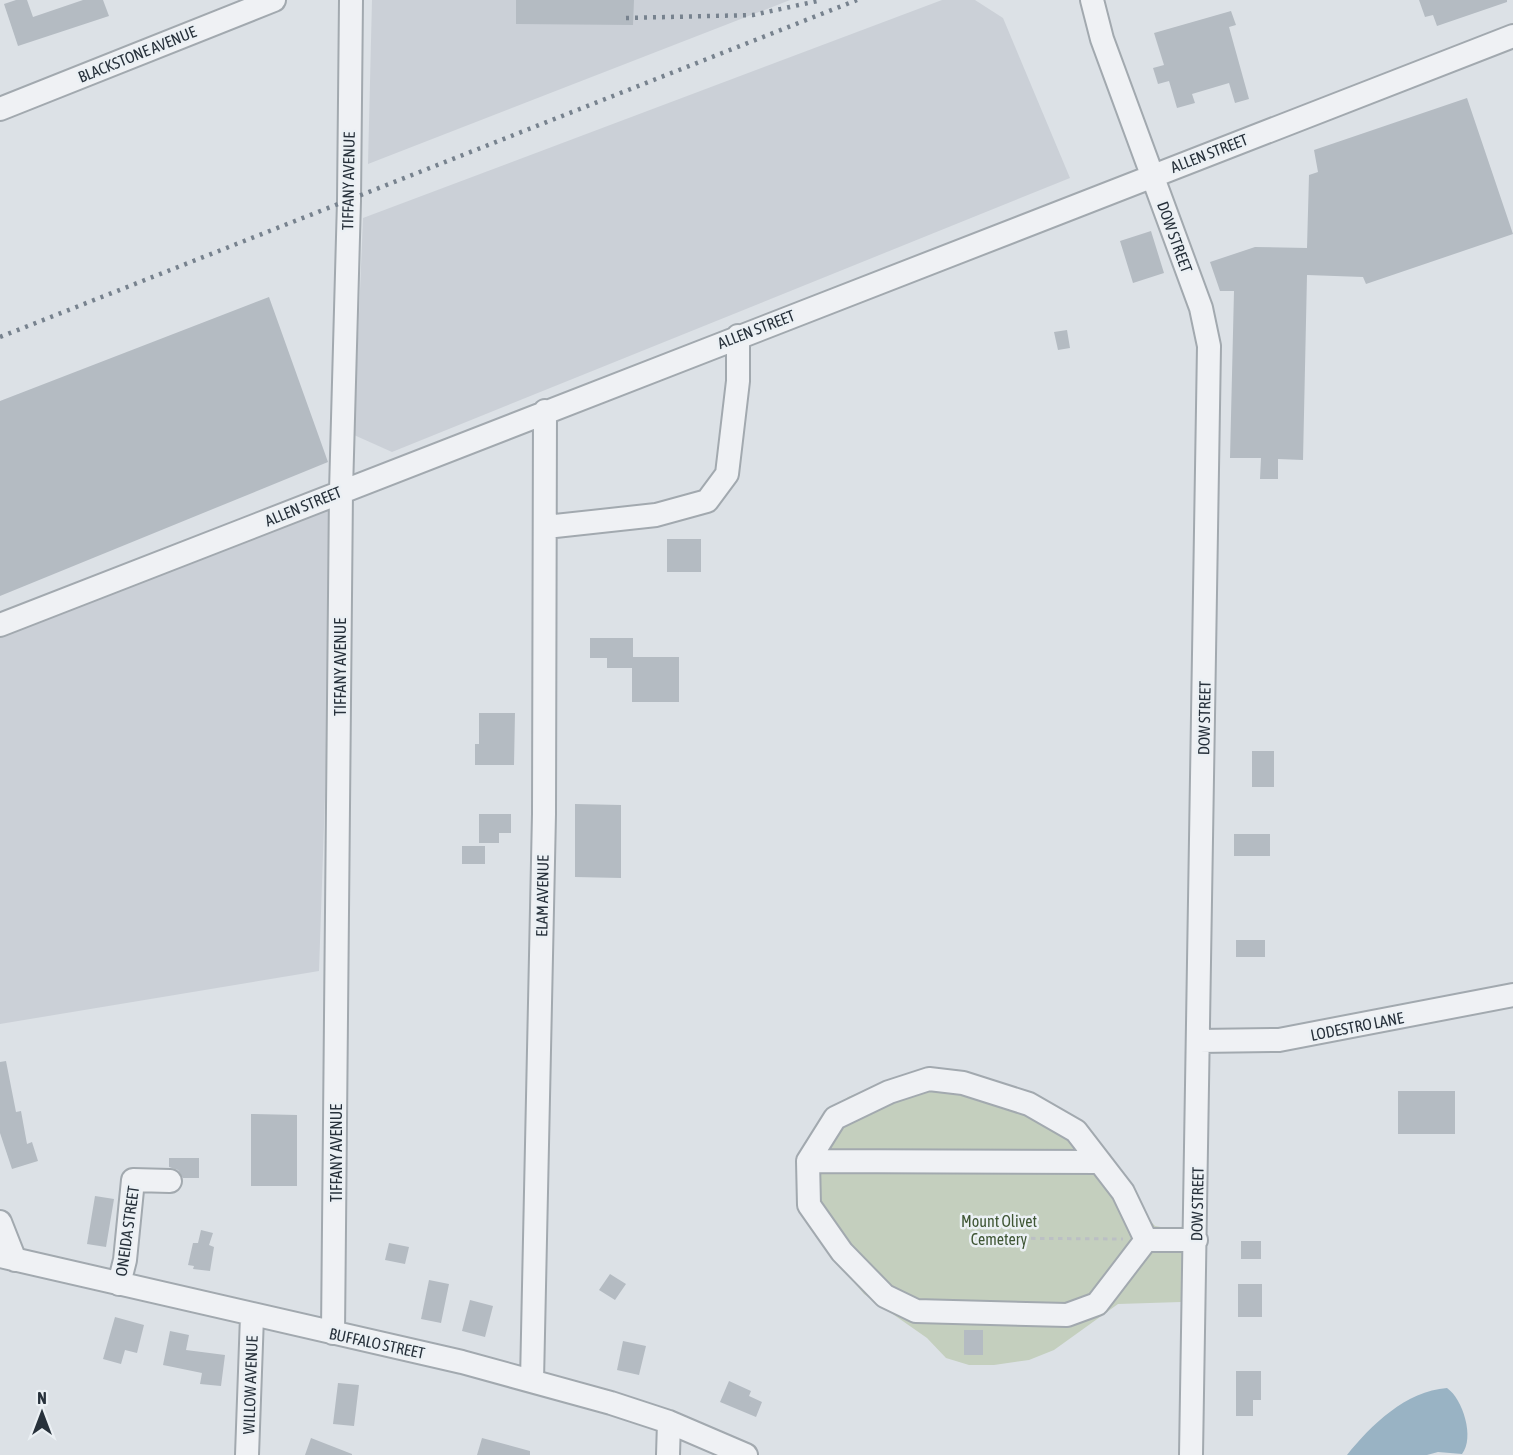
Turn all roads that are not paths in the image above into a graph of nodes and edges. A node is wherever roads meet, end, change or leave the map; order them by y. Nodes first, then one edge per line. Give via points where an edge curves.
1 (274, 0) edge
2 (351, 0) edge
3 (1092, 0) edge
4 (1513, 36) edge
5 (0, 109) edge
6 (1152, 175) junction
7 (738, 336) junction
8 (545, 411) junction
9 (341, 491) junction
10 (546, 527) junction
11 (0, 626) edge
12 (1513, 995) edge
13 (1199, 1041) junction
14 (808, 1161) junction
15 (1101, 1162) junction
16 (170, 1180) dead end
17 (0, 1222) edge
18 (1146, 1240) junction
19 (1197, 1240) junction
20 (7, 1258) edge
21 (119, 1284) junction
22 (252, 1316) junction
23 (333, 1333) junction
24 (532, 1381) junction
25 (669, 1422) junction
26 (247, 1455) edge
27 (668, 1455) edge
28 (746, 1455) edge
29 (1191, 1455) edge

1 - 5 street, BLACKSTONE AVENUE
2 - 9 street, TIFFANY AVENUE
3 - 6 street, DOW STREET via 1102,39
4 - 6 street, ALLEN STREET
6 - 7 street, ALLEN STREET
6 - 13 street, DOW STREET via 1201,308 1209,346
7 - 8 street, ALLEN STREET
7 - 10 street via 738,381 727,474 707,501 656,515
8 - 9 street, ALLEN STREET
8 - 10 street, ELAM AVENUE
9 - 11 street, ALLEN STREET
9 - 23 street, TIFFANY AVENUE
10 - 24 street, ELAM AVENUE
12 - 13 street, LODESTRO LANE via 1279,1040
13 - 19 street, DOW STREET
14 - 15 street
14 - 15 street via 835,1118 889,1092 929,1079 963,1083 1029,1104 1076,1131
14 - 18 street via 809,1205 842,1252 885,1296 916,1311 1067,1315 1097,1304
15 - 18 street via 1123,1192
16 - 21 street, ONEIDA STREET via 133,1180
17 - 20 street
18 - 19 street
19 - 29 street, DOW STREET
20 - 21 street, BUFFALO STREET
21 - 22 street, BUFFALO STREET
22 - 23 street, BUFFALO STREET
22 - 26 street, WILLOW AVENUE
23 - 24 street, BUFFALO STREET
24 - 25 street, BUFFALO STREET
25 - 27 street
25 - 28 street, BUFFALO STREET

